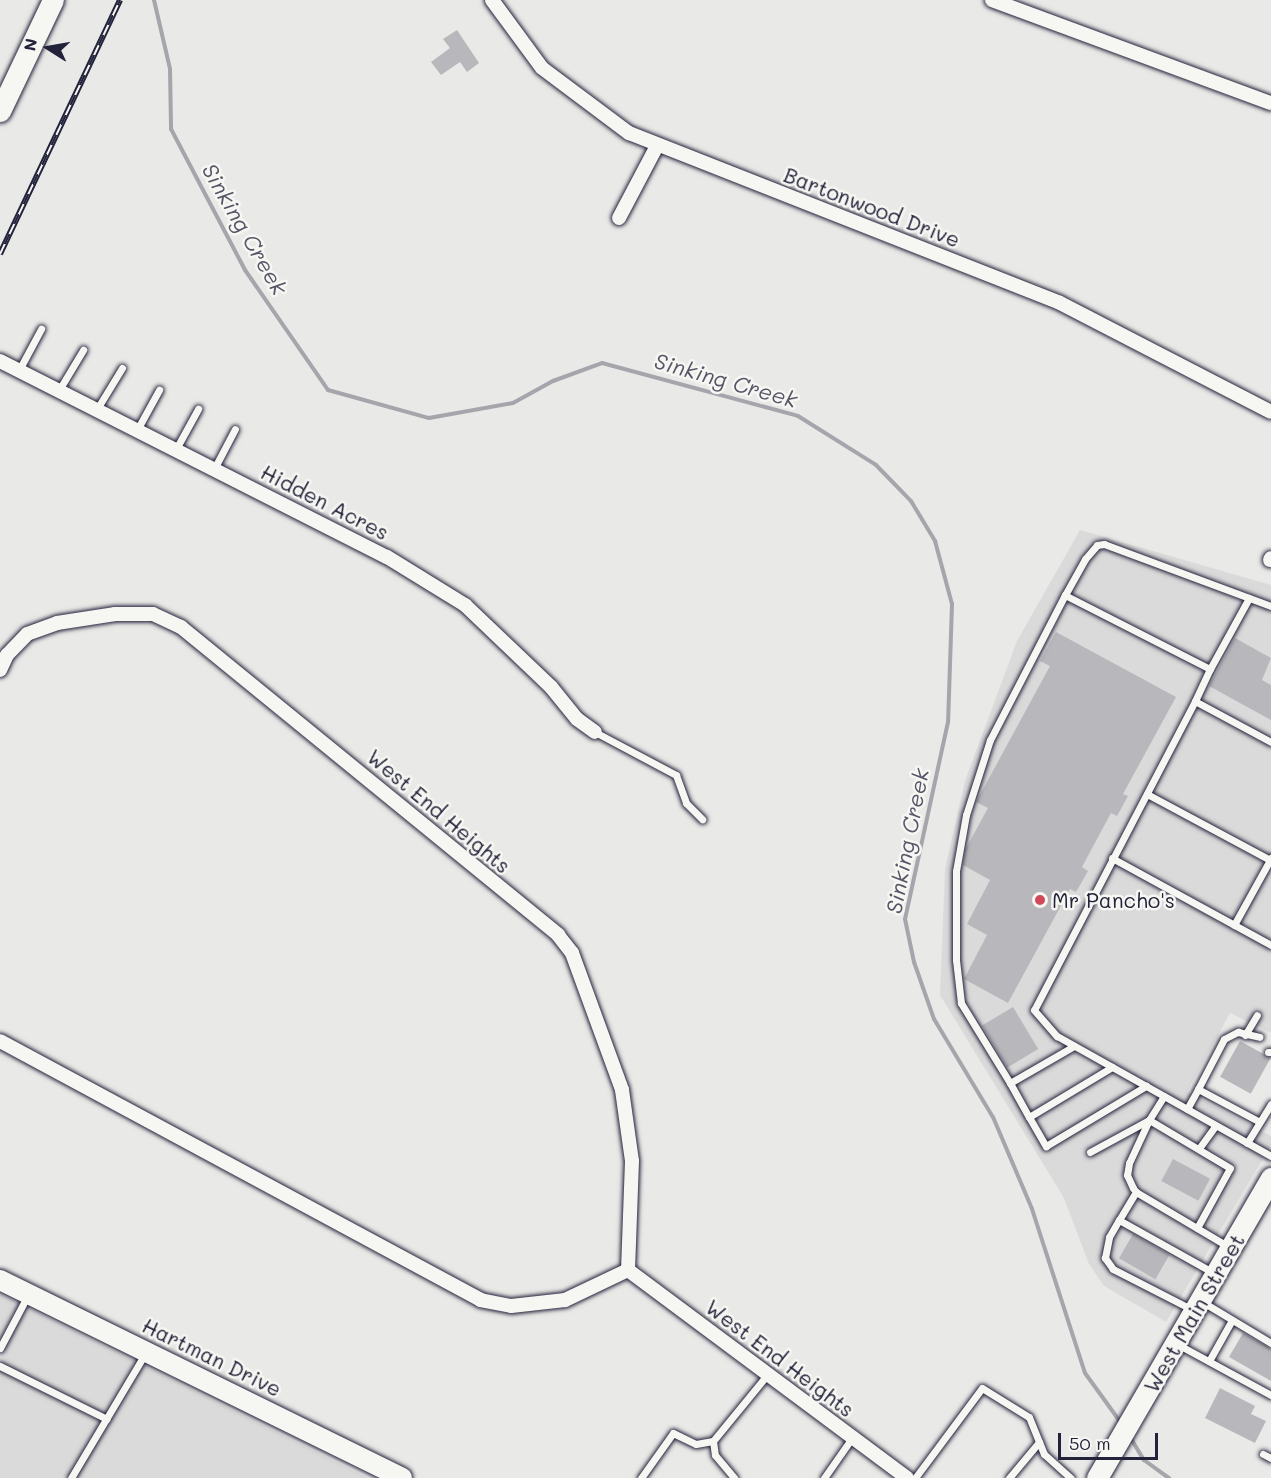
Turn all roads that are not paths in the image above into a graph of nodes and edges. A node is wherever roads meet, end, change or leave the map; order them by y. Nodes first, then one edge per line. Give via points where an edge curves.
1 (53, 0) edge
2 (492, 0) edge
3 (992, 0) edge
4 (1271, 103) edge
5 (0, 111) edge
6 (657, 146) junction
7 (619, 218) dead end
8 (41, 329) dead end
9 (83, 350) dead end
10 (0, 361) edge
11 (122, 368) dead end
12 (19, 370) junction
13 (60, 390) junction
14 (159, 390) dead end
15 (97, 409) junction
16 (198, 409) dead end
17 (1271, 412) edge
18 (235, 429) dead end
19 (137, 430) junction
20 (176, 449) junction
21 (214, 469) junction
22 (1065, 595) junction
23 (1249, 598) junction
24 (1271, 606) edge
25 (1210, 669) junction
26 (0, 670) edge
27 (1195, 701) junction
28 (595, 732) joint
29 (1271, 742) edge
30 (1147, 794) junction
31 (702, 819) dead end
32 (1112, 858) junction
33 (1271, 859) edge
34 (1234, 925) junction
35 (1271, 945) edge
36 (1257, 1015) dead end
37 (1248, 1036) junction
38 (1259, 1037) dead end
39 (0, 1041) edge
40 (1074, 1046) junction
41 (1254, 1046) dead end
42 (1112, 1067) junction
43 (1010, 1083) junction
44 (1146, 1086) junction
45 (1198, 1089) junction
46 (1164, 1096) junction
47 (1271, 1104) edge
48 (1187, 1109) junction
49 (1029, 1117) junction
50 (1149, 1120) junction
51 (1258, 1121) junction
52 (1215, 1126) junction
53 (1247, 1143) junction
54 (1200, 1147) junction
55 (1090, 1152) dead end
56 (1271, 1156) edge
57 (1271, 1178) edge
58 (1136, 1192) junction
59 (1119, 1220) junction
60 (1197, 1228) junction
61 (1231, 1248) junction
62 (628, 1270) junction
63 (1216, 1274) junction
64 (0, 1280) edge
65 (29, 1293) junction
66 (1198, 1306) junction
67 (1232, 1320) junction
68 (1271, 1343) edge
69 (1177, 1344) junction
70 (0, 1348) edge
71 (147, 1352) junction
72 (1209, 1361) junction
73 (0, 1366) edge
74 (767, 1375) junction
75 (1271, 1395) edge
76 (107, 1419) junction
77 (852, 1438) junction
78 (713, 1441) junction
79 (1039, 1442) junction
80 (1263, 1454) dead end
81 (1271, 1458) edge
82 (1100, 1473) edge
83 (71, 1478) edge
84 (402, 1478) edge
85 (641, 1478) edge
86 (734, 1478) edge
87 (824, 1478) edge
88 (908, 1478) edge
89 (1009, 1478) edge
90 (1071, 1478) edge

1 - 5 main road
2 - 6 street, Bartonwood Drive via 542,68 567,91
3 - 4 street
6 - 7 street
6 - 17 street, Bartonwood Drive via 1060,303
8 - 12 lane
9 - 13 lane
10 - 12 street, Hidden Acres
11 - 15 lane
12 - 13 street, Hidden Acres
13 - 15 street, Hidden Acres
14 - 19 lane
15 - 19 street, Hidden Acres
16 - 20 lane
18 - 21 lane
19 - 20 street, Hidden Acres
20 - 21 street, Hidden Acres
21 - 28 street, Hidden Acres via 387,558 465,605 551,687 576,719
22 - 23 lane via 1085,559 1097,545 1104,544
22 - 25 lane
22 - 43 lane via 990,740 966,815 956,871 956,960 962,1003
23 - 24 lane
23 - 25 lane
25 - 27 lane
26 - 62 street, West End Heights via 7,655 27,634 57,623 115,614 153,614 167,620 206,643 558,935 572,953 622,1090 632,1161
27 - 29 lane
27 - 30 lane
28 - 31 lane via 676,775 686,803
30 - 32 lane
30 - 33 lane
32 - 34 lane
32 - 40 lane via 1034,1010 1044,1025
33 - 34 lane
34 - 35 lane
36 - 37 lane
37 - 38 lane
37 - 41 lane
37 - 45 lane via 1238,1032 1224,1039
39 - 62 street via 481,1299 511,1306 565,1300
40 - 42 lane
40 - 43 lane
42 - 44 lane
42 - 49 lane
43 - 49 lane
44 - 46 lane
44 - 49 lane via 1046,1146
45 - 48 lane
45 - 51 lane
46 - 48 lane
46 - 50 lane
47 - 51 lane
48 - 52 lane
50 - 54 lane
50 - 55 lane
50 - 58 lane via 1129,1163 1127,1175
51 - 53 lane
52 - 53 lane
52 - 54 lane
53 - 56 lane
54 - 60 lane via 1230,1168
57 - 61 main road, West Main Street
58 - 59 lane
58 - 60 lane
59 - 63 lane
59 - 66 lane via 1103,1247 1113,1269
60 - 61 lane
61 - 63 main road, West Main Street
62 - 74 street, West End Heights
63 - 66 main road, West Main Street
64 - 65 main road, Hartman Drive
65 - 70 lane
65 - 71 main road, Hartman Drive
66 - 67 lane
66 - 69 main road, West Main Street
67 - 68 lane
67 - 72 lane
69 - 72 lane
69 - 82 main road, West Main Street
71 - 76 lane
71 - 84 main road, Hartman Drive
72 - 75 lane
73 - 76 lane
74 - 77 street, West End Heights
74 - 78 lane
76 - 83 lane
77 - 87 lane
77 - 88 street, West End Heights
78 - 85 lane via 696,1444 673,1433
78 - 86 lane via 715,1455
79 - 88 lane via 1029,1417 982,1388
79 - 89 lane
79 - 90 lane via 1044,1454
80 - 81 lane

